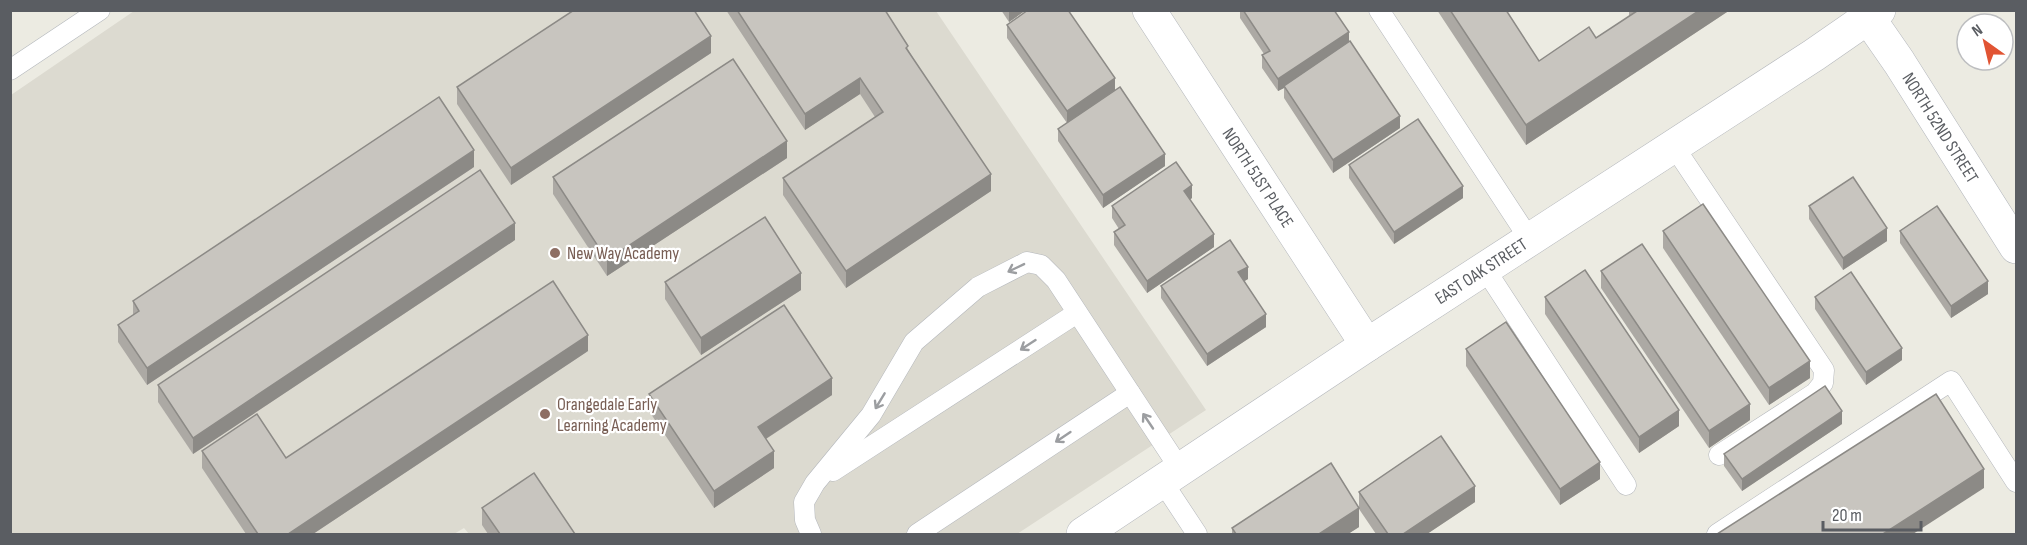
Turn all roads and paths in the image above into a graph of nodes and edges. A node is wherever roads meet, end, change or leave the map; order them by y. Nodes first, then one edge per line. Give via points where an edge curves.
1 (99, 10) edge
2 (1149, 10) edge
3 (1379, 10) edge
4 (1870, 13) edge
5 (10, 70) edge
6 (1673, 145) junction
7 (1530, 240) junction
8 (2016, 247) edge
9 (1485, 269) junction
10 (1077, 313) junction
11 (1367, 345) junction
12 (1130, 393) junction
13 (1719, 455) dead end
14 (1171, 476) junction
15 (2016, 482) edge
16 (815, 483) junction
17 (1626, 485) dead end
18 (811, 534) edge
19 (917, 534) edge
20 (1083, 534) edge
21 (1197, 534) edge
22 (1717, 534) edge

1 - 5 lane
2 - 11 street, NORTH 51ST PLACE
3 - 7 lane
4 - 6 street, EAST OAK STREET
4 - 8 street, NORTH 52ND STREET
6 - 7 street, EAST OAK STREET
6 - 13 lane via 1824,370 1823,383 1815,393
7 - 9 street, EAST OAK STREET
9 - 11 street, EAST OAK STREET
9 - 17 lane
10 - 12 lane
10 -> 16 lane
10 -> 16 lane via 1041,265 1027,262 978,287 914,342 871,415
11 - 14 street, EAST OAK STREET
14 -> 12 lane
12 -> 19 lane
14 - 20 street, EAST OAK STREET
14 - 21 lane
15 - 22 lane via 1951,381
16 - 18 lane via 804,502

